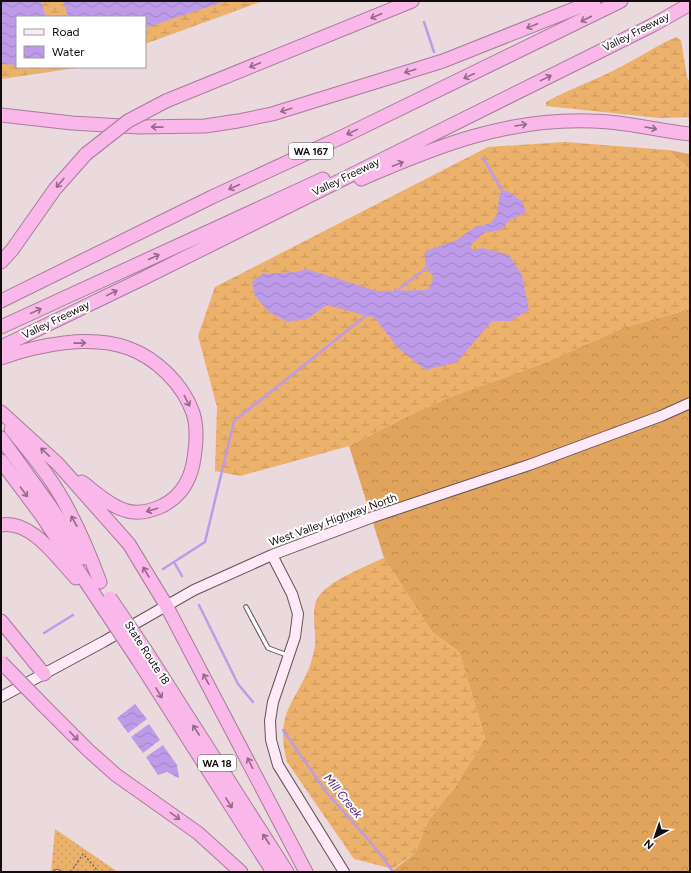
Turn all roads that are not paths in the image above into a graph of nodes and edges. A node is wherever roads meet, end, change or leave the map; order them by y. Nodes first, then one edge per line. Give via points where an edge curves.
1 (412, 1) edge
2 (594, 1) edge
3 (621, 1) edge
4 (690, 4) edge
5 (1, 115) edge
6 (460, 120) junction
7 (690, 134) edge
8 (220, 239) junction
9 (1, 262) edge
10 (1, 301) edge
11 (1, 328) edge
12 (1, 347) edge
13 (1, 358) edge
14 (690, 404) edge
15 (1, 412) edge
16 (1, 416) edge
17 (1, 438) edge
18 (1, 461) edge
19 (58, 464) junction
20 (1, 525) edge
21 (272, 555) junction
22 (100, 582) junction
23 (106, 602) junction
24 (166, 605) junction
25 (246, 607) dead end
26 (3, 622) edge
27 (288, 656) junction
28 (143, 657) junction
29 (1, 662) edge
30 (44, 674) junction
31 (1, 697) edge
32 (241, 872) edge
33 (273, 872) edge
34 (287, 872) edge
35 (306, 872) edge
36 (344, 872) edge

1 -> 9 highway, bridge via 166,101 128,120 86,154 55,189
2 -> 5 highway via 443,61 272,114 238,121 205,126 146,127 72,123
3 -> 10 highway, WA 167
6 -> 4 highway, Valley Freeway
6 - 8 highway, Valley Freeway
11 -> 6 highway via 440,124
8 -> 7 highway via 443,146 486,132 532,123 591,120
12 -> 8 highway, Valley Freeway
13 -> 19 highway via 37,346 75,343 105,343 129,348 157,364 170,377 179,387 193,413 195,452 190,476 176,496 151,511 125,510 109,502
14 - 21 main road, West Valley Highway North via 529,465 373,517
19 -> 15 highway
22 -> 16 highway via 90,554 48,476
17 - 22 highway, State Route 18 / WA 18
18 -> 23 highway, State Route 18 / WA 18
24 -> 19 highway via 129,544
20 - 23 highway via 15,525 29,531
21 - 24 main road, West Valley Highway North via 216,579
21 - 27 main road via 292,594 298,614 296,637
22 - 23 highway, State Route 18 / WA 18
23 - 28 highway, State Route 18 / WA 18, bridge
24 - 30 main road, West Valley Highway North
35 -> 24 highway
25 - 27 lane via 268,648
26 - 30 highway
27 - 36 main road via 273,702 270,721 274,754 286,780
28 -> 33 highway, State Route 18 / WA 18
34 -> 28 highway, State Route 18 / WA 18
29 -> 32 highway, bridge via 116,775 198,833
30 - 31 main road, West Valley Highway North

